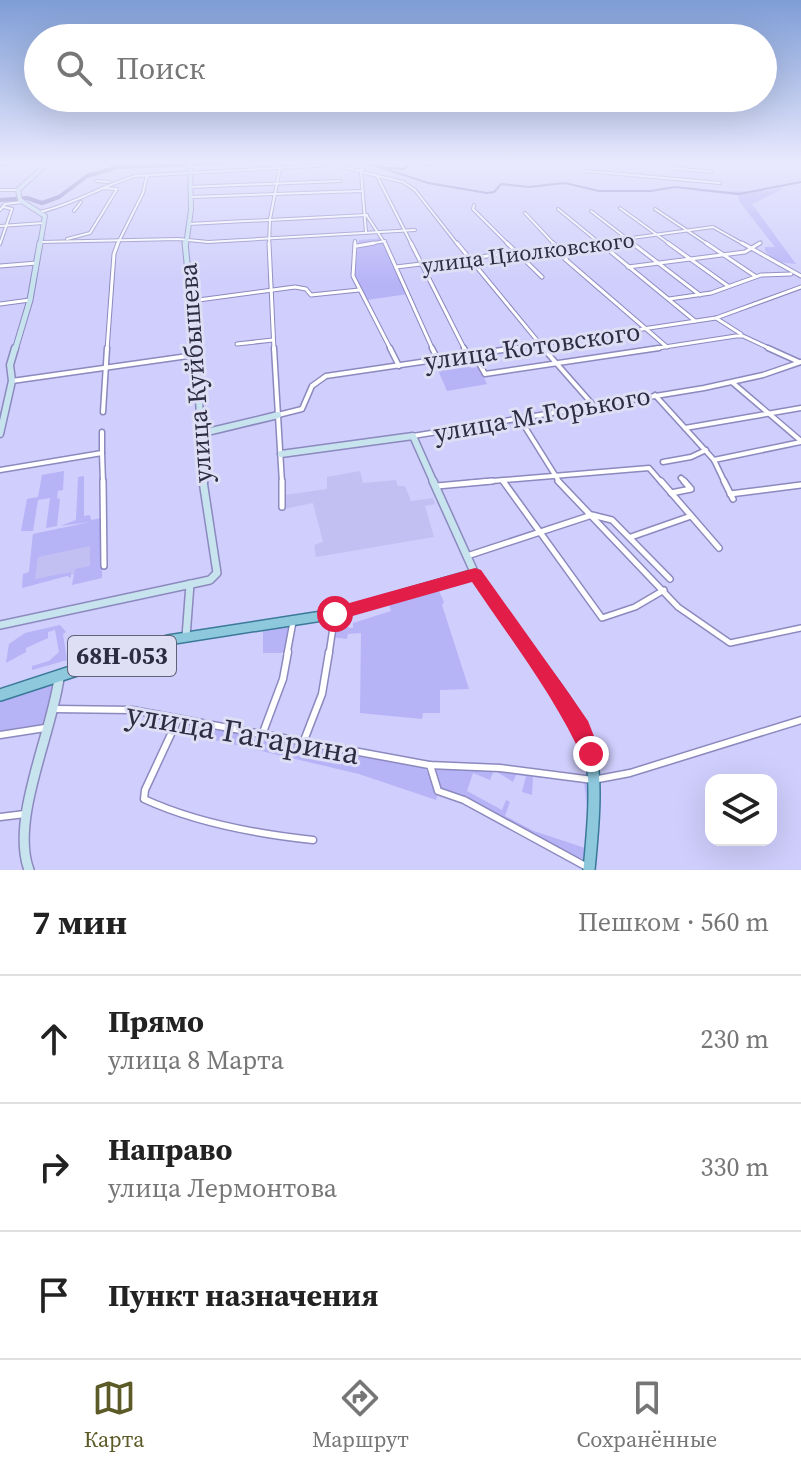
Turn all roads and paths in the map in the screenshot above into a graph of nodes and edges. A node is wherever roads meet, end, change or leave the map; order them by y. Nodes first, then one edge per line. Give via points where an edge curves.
1 (24, 203) edge
2 (75, 203) edge
3 (109, 203) edge
4 (137, 203) edge
5 (190, 203) edge
6 (274, 203) edge
7 (364, 203) edge
8 (390, 203) edge
9 (425, 203) edge
10 (69, 205) junction
11 (79, 205) joint
12 (474, 205) dead end
13 (2, 206) edge
14 (620, 208) dead end
15 (558, 209) dead end
16 (655, 209) dead end
17 (74, 211) dead end
18 (591, 211) dead end
19 (40, 212) junction
20 (525, 213) dead end
21 (367, 215) junction
22 (270, 219) junction
23 (44, 223) junction
24 (188, 224) junction
25 (7, 225) junction
26 (0, 226) edge
27 (403, 230) junction
28 (415, 230) dead end
29 (380, 232) junction
30 (689, 232) junction
31 (366, 233) junction
32 (659, 236) junction
33 (185, 239) junction
34 (270, 239) junction
35 (628, 239) junction
36 (117, 240) junction
37 (65, 241) junction
38 (385, 241) junction
39 (41, 242) junction
40 (598, 243) junction
41 (760, 243) dead end
42 (0, 244) edge
43 (558, 248) junction
44 (750, 249) junction
45 (745, 252) junction
46 (758, 253) junction
47 (518, 254) junction
48 (722, 255) junction
49 (690, 259) junction
50 (469, 260) junction
51 (37, 263) junction
52 (660, 263) junction
53 (421, 265) junction
54 (0, 266) edge
55 (396, 267) junction
56 (628, 267) junction
57 (794, 274) junction
58 (755, 276) junction
59 (801, 276) edge
60 (542, 277) dead end
61 (728, 286) junction
62 (801, 287) edge
63 (271, 290) junction
64 (359, 290) junction
65 (700, 295) junction
66 (669, 299) junction
67 (30, 300) junction
68 (189, 301) junction
69 (0, 304) edge
70 (716, 318) junction
71 (695, 321) junction
72 (645, 330) junction
73 (743, 336) junction
74 (273, 340) junction
75 (237, 344) dead end
76 (542, 344) junction
77 (667, 347) junction
78 (474, 354) junction
79 (195, 355) junction
80 (468, 355) junction
81 (438, 360) junction
82 (800, 364) edge
83 (561, 365) junction
84 (399, 366) junction
85 (107, 367) junction
86 (12, 381) junction
87 (732, 382) junction
88 (655, 395) junction
89 (594, 406) junction
90 (801, 408) edge
91 (103, 412) dead end
92 (770, 413) junction
93 (278, 415) junction
94 (520, 419) junction
95 (685, 428) junction
96 (102, 432) dead end
97 (203, 433) junction
98 (0, 434) edge
99 (413, 436) junction
100 (801, 441) edge
101 (706, 450) junction
102 (102, 453) junction
103 (281, 454) junction
104 (714, 460) junction
105 (663, 462) dead end
106 (0, 470) edge
107 (554, 476) junction
108 (681, 478) dead end
109 (503, 481) junction
110 (801, 485) edge
111 (437, 486) junction
112 (671, 493) junction
113 (282, 507) dead end
114 (592, 515) junction
115 (691, 516) junction
116 (623, 530) junction
117 (608, 531) junction
118 (540, 533) junction
119 (631, 537) junction
120 (719, 548) dead end
121 (465, 556) junction
122 (104, 566) dead end
123 (475, 574) junction
124 (670, 579) dead end
125 (190, 584) junction
126 (664, 590) junction
127 (335, 614) junction
128 (293, 621) junction
129 (0, 625) edge
130 (801, 628) edge
131 (186, 637) junction
132 (59, 678) junction
133 (2, 695) edge
134 (55, 709) junction
135 (178, 719) junction
136 (801, 720) edge
137 (50, 728) junction
138 (0, 735) edge
139 (262, 735) junction
140 (303, 743) junction
141 (429, 765) junction
142 (593, 780) junction
143 (26, 814) junction
144 (0, 817) edge
145 (313, 840) dead end
146 (589, 869) edge
147 (29, 870) edge

1 - 19 street
2 - 10 street
3 - 37 street via 90,233
4 - 36 street
5 - 24 street, улица Куйбышева
6 - 22 street
7 - 21 street
8 - 27 street
9 - 50 street
10 - 11 street
10 - 19 street
11 - 17 street
12 - 47 street
13 - 25 street via 12,209
14 - 32 street
15 - 40 street
16 - 30 street
18 - 35 street
19 - 23 street
20 - 43 street
21 - 22 street
21 - 29 street
21 - 31 street
22 - 24 street
22 - 34 street
23 - 25 street
23 - 39 street
24 - 33 street, улица Куйбышева
25 - 26 street
25 - 42 street
27 - 28 street
27 - 29 street
27 - 53 street
29 - 31 street
29 - 38 street
30 - 32 street, улица Циолковского
30 - 44 street, улица Циолковского via 716,228
30 - 48 street
31 - 34 street
32 - 35 street, улица Циолковского
32 - 49 street
33 - 34 street
33 - 36 street
33 - 68 street, улица Куйбышева
34 - 63 street
35 - 40 street, улица Циолковского
35 - 52 street
36 - 37 street
36 - 85 street
37 - 39 street
38 - 55 street
38 - 64 street via 356,243 352,271
39 - 51 street
40 - 43 street, улица Циолковского
40 - 56 street
41 - 44 street
43 - 47 street, улица Циолковского
43 - 72 street
44 - 45 street
44 - 46 street
45 - 46 street
45 - 48 street
46 - 57 street
47 - 50 street, улица Циолковского
47 - 60 street
48 - 49 street
48 - 58 street
49 - 52 street
49 - 61 street
50 - 53 street, улица Циолковского
50 - 76 street
51 - 54 street
51 - 67 street
52 - 56 street
52 - 65 street
53 - 55 street, улица Циолковского
53 - 80 street
55 - 81 street
56 - 66 street
57 - 58 street
57 - 59 street
58 - 61 street
61 - 65 street
62 - 70 street, улица Котовского
63 - 64 street via 295,287 311,295
63 - 68 street
63 - 74 street
64 - 84 street
65 - 66 street
66 - 71 street
67 - 69 street
67 - 86 street via 10,365
68 - 79 street, улица Куйбышева
70 - 71 street, улица Котовского
70 - 73 street
71 - 72 street, улица Котовского
72 - 76 street, улица Котовского
72 - 77 street
73 - 77 street
73 - 82 street
74 - 75 street
74 - 93 street
76 - 78 street, улица Котовского
76 - 83 street
77 - 83 street
78 - 80 street, улица Котовского
78 - 83 street via 485,374
79 - 85 street
79 - 97 street, улица Куйбышева
80 - 81 street, улица Котовского
81 - 84 street, улица Котовского
82 - 87 street, улица М.Горького
83 - 89 street
84 - 93 street, улица Котовского via 326,376 312,386 302,409
85 - 86 street
85 - 91 street
86 - 98 street
87 - 88 street, улица М.Горького
87 - 92 street
88 - 89 street, улица М.Горького
88 - 95 street
89 - 94 street, улица М.Горького
90 - 92 street
92 - 95 street
92 - 100 street
93 - 97 street
93 - 103 street
94 - 99 street, улица М.Горького
94 - 107 street
95 - 101 street
96 - 102 street
97 - 125 street, улица Куйбышева via 202,473 218,569 210,580
99 - 103 street, улица М.Горького
99 - 111 street
100 - 104 street
101 - 104 street
101 - 105 street
102 - 106 street
102 - 122 street
103 - 113 street
104 - 110 street via 732,496
107 - 109 street
107 - 112 street via 649,468
107 - 114 street
108 - 112 street via 691,489
109 - 111 street
109 - 118 street
111 - 121 street
112 - 115 street
114 - 116 street via 612,520
114 - 117 street
114 - 118 street
115 - 119 street
115 - 120 street
116 - 117 street
116 - 119 street
117 - 126 street
118 - 121 street
118 - 126 street via 602,618
119 - 124 street
121 - 123 street
123 - 127 main road, 68Н-053
123 - 142 main road via 581,728
125 - 129 street
125 - 131 street
126 - 130 street via 678,607 730,643
127 - 128 main road, 68Н-053
127 - 140 street via 322,694
128 - 131 main road, 68Н-053
128 - 139 street via 283,679
131 - 132 main road, 68Н-053
132 - 133 main road, 68Н-053
132 - 134 street
134 - 135 street, улица Гагарина via 132,710
134 - 137 street
135 - 139 street, улица Гагарина
135 - 145 street via 144,799 264,835
136 - 142 street, улица Гагарина
137 - 138 street
137 - 143 street
139 - 140 street, улица Гагарина
140 - 141 street, улица Гагарина
141 - 142 street, улица Гагарина
141 - 146 street via 438,791
142 - 146 main road
143 - 144 street
143 - 147 street via 21,840

